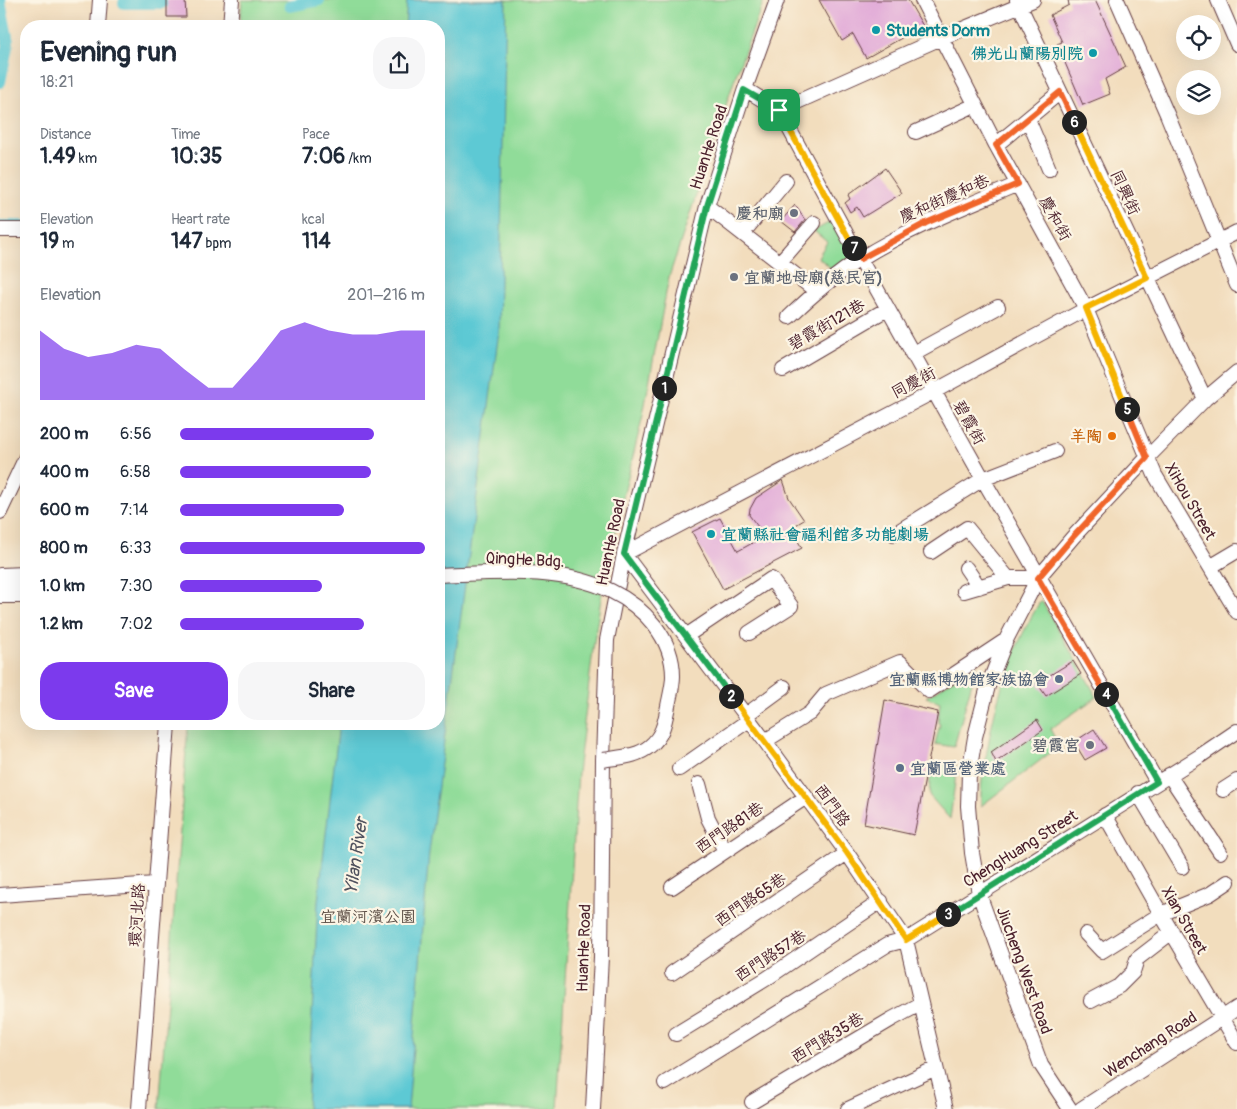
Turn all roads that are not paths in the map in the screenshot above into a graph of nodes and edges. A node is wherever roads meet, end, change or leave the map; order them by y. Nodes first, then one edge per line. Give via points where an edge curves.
1 (100, 0) edge
2 (232, 0) edge
3 (777, 0) edge
4 (922, 0) edge
5 (1117, 0) edge
6 (1218, 0) edge
7 (1023, 2) edge
8 (98, 20) edge
9 (230, 20) edge
10 (942, 38) junction
11 (1237, 44) edge
12 (744, 90) junction
13 (1060, 92) junction
14 (975, 105) junction
15 (779, 110) junction
16 (1028, 119) junction
17 (916, 132) dead end
18 (996, 145) junction
19 (1049, 169) dead end
20 (786, 181) dead end
21 (1018, 184) junction
22 (707, 206) junction
23 (814, 224) dead end
24 (0, 230) edge
25 (20, 230) edge
26 (1237, 232) edge
27 (743, 233) junction
28 (1218, 240) junction
29 (860, 259) junction
30 (780, 262) junction
31 (1147, 278) junction
32 (1237, 285) edge
33 (816, 291) junction
34 (998, 307) dead end
35 (1086, 308) junction
36 (887, 309) junction
37 (789, 317) dead end
38 (912, 354) junction
39 (783, 370) dead end
40 (1237, 372) edge
41 (934, 392) junction
42 (1205, 399) junction
43 (1054, 451) dead end
44 (1147, 458) junction
45 (20, 470) edge
46 (983, 479) junction
47 (0, 512) edge
48 (894, 534) dead end
49 (1237, 551) edge
50 (931, 552) dead end
51 (624, 554) junction
52 (1210, 567) junction
53 (966, 568) dead end
54 (20, 574) edge
55 (0, 575) edge
56 (445, 575) edge
57 (1008, 578) junction
58 (1038, 578) junction
59 (20, 584) edge
60 (0, 585) edge
61 (979, 587) junction
62 (964, 591) dead end
63 (0, 596) edge
64 (20, 596) edge
65 (1237, 612) edge
66 (749, 633) dead end
67 (686, 636) junction
68 (1006, 640) junction
69 (784, 686) dead end
70 (748, 718) junction
71 (168, 730) edge
72 (1237, 731) edge
73 (765, 741) junction
74 (603, 760) junction
75 (679, 770) dead end
76 (1163, 778) junction
77 (1237, 781) edge
78 (699, 784) dead end
79 (1223, 790) dead end
80 (1138, 793) junction
81 (806, 797) junction
82 (1105, 814) junction
83 (725, 851) junction
84 (1220, 852) dead end
85 (847, 853) junction
86 (1182, 867) dead end
87 (1228, 882) dead end
88 (155, 884) junction
89 (672, 886) dead end
90 (979, 894) junction
91 (0, 895) edge
92 (881, 901) junction
93 (1161, 914) junction
94 (1172, 932) junction
95 (1086, 934) dead end
96 (906, 940) junction
97 (672, 973) dead end
98 (1091, 1001) dead end
99 (920, 1004) junction
100 (1237, 1008) edge
101 (1222, 1018) junction
102 (676, 1034) dead end
103 (1237, 1043) edge
104 (936, 1068) junction
105 (665, 1083) dead end
106 (752, 1102) dead end
107 (139, 1109) edge
108 (593, 1109) edge
109 (848, 1109) edge
110 (946, 1109) edge
111 (1070, 1109) edge
112 (1081, 1109) edge

1 - 8 street
2 - 9 street
3 - 12 street, HuanHe Road
4 - 10 street, 慶和街
5 - 28 street
6 - 11 street
7 - 10 street
7 - 13 street, 同興街
10 - 14 street, 慶和街
10 - 15 street
12 - 15 street
12 - 22 street, HuanHe Road
13 - 16 street
13 - 31 street, 同興街
14 - 17 street
14 - 18 street, 慶和街
15 - 29 street, 碧霞街
16 - 18 street
16 - 19 street
18 - 21 street, 慶和街
20 - 27 street
21 - 29 street, 慶和街慶和巷 via 926,223
21 - 35 street, 慶和街
22 - 27 street
22 - 51 street, HuanHe Road
23 - 30 street
24 - 25 street
26 - 28 street, 同慶街
27 - 30 street
28 - 31 street, 同慶街
28 - 32 street
29 - 33 street, 慶和街慶和巷
29 - 36 street, 碧霞街
30 - 33 street
31 - 35 street, 同慶街
31 - 42 street, 同興街
33 - 37 street, 慶和街慶和巷
34 - 38 street
35 - 41 street, 同慶街
35 - 44 street, 慶和街
36 - 38 street, 碧霞街
36 - 39 street, 碧霞街121巷
38 - 41 street, 碧霞街
40 - 42 street, Jiucheng West Road
41 - 46 street, 碧霞街
41 - 51 street, 同慶街
42 - 44 street, Jiucheng West Road
43 - 46 street
44 - 52 street, XiHou Street
44 - 58 street, Jiucheng West Road
45 - 47 street
46 - 48 street
46 - 58 street, 碧霞街
49 - 52 street
50 - 57 street via 968,528
51 - 67 street, 西門路
51 - 74 street, HuanHe Road via 607,640
52 - 65 street, XiHou Street
53 - 61 street
54 - 55 street
56 - 74 street, QingHe Bdg., bridge via 522,573 582,581 624,598 653,622 668,647 673,669 663,728 657,740 642,752
57 - 58 street
57 - 61 street
58 - 68 street, Jiucheng West Road
58 - 76 street, 碧霞街
59 - 60 street
61 - 62 street
63 - 64 street
66 - 67 street via 791,606 771,580
67 - 70 street, 西門路
68 - 73 street via 929,691 900,662 826,694 810,713
68 - 90 street, Jiucheng West Road via 988,686 969,773 968,806
69 - 70 street
70 - 73 street, 西門路
70 - 75 street
71 - 88 street, 環河北路
72 - 76 street, ChengHuang Street
73 - 81 street, 西門路
74 - 108 street, HuanHe Road via 601,957
76 - 80 street, ChengHuang Street
76 - 84 street, 碧霞街
77 - 79 street
78 - 83 street via 708,818
80 - 82 street, ChengHuang Street
80 - 86 street
81 - 83 street, 西門路81巷
81 - 85 street, 西門路
82 - 90 street, ChengHuang Street
82 - 93 street, Xian Street
83 - 89 street, 西門路81巷
85 - 92 street, 西門路
85 - 97 street, 西門路65巷
87 - 93 street via 1210,894
88 - 91 street
88 - 107 street, 環河北路
90 - 96 street, ChengHuang Street
90 - 111 street, Jiucheng West Road via 1041,1065
92 - 96 street, 西門路
92 - 102 street, 西門路57巷 via 766,980
93 - 94 street, Xian Street
93 - 95 street via 1102,951
94 - 98 street via 1137,960 1133,972 1119,986
94 - 101 street, Xian Street
96 - 99 street, 西門路
96 - 105 street, ChengHuang Street via 887,945
99 - 104 street, 西門路
99 - 106 street, 西門路35巷
100 - 101 street, Wenchang Road
101 - 103 street, Xian Street
101 - 112 street, Wenchang Road
104 - 109 street
104 - 110 street, 西門路

